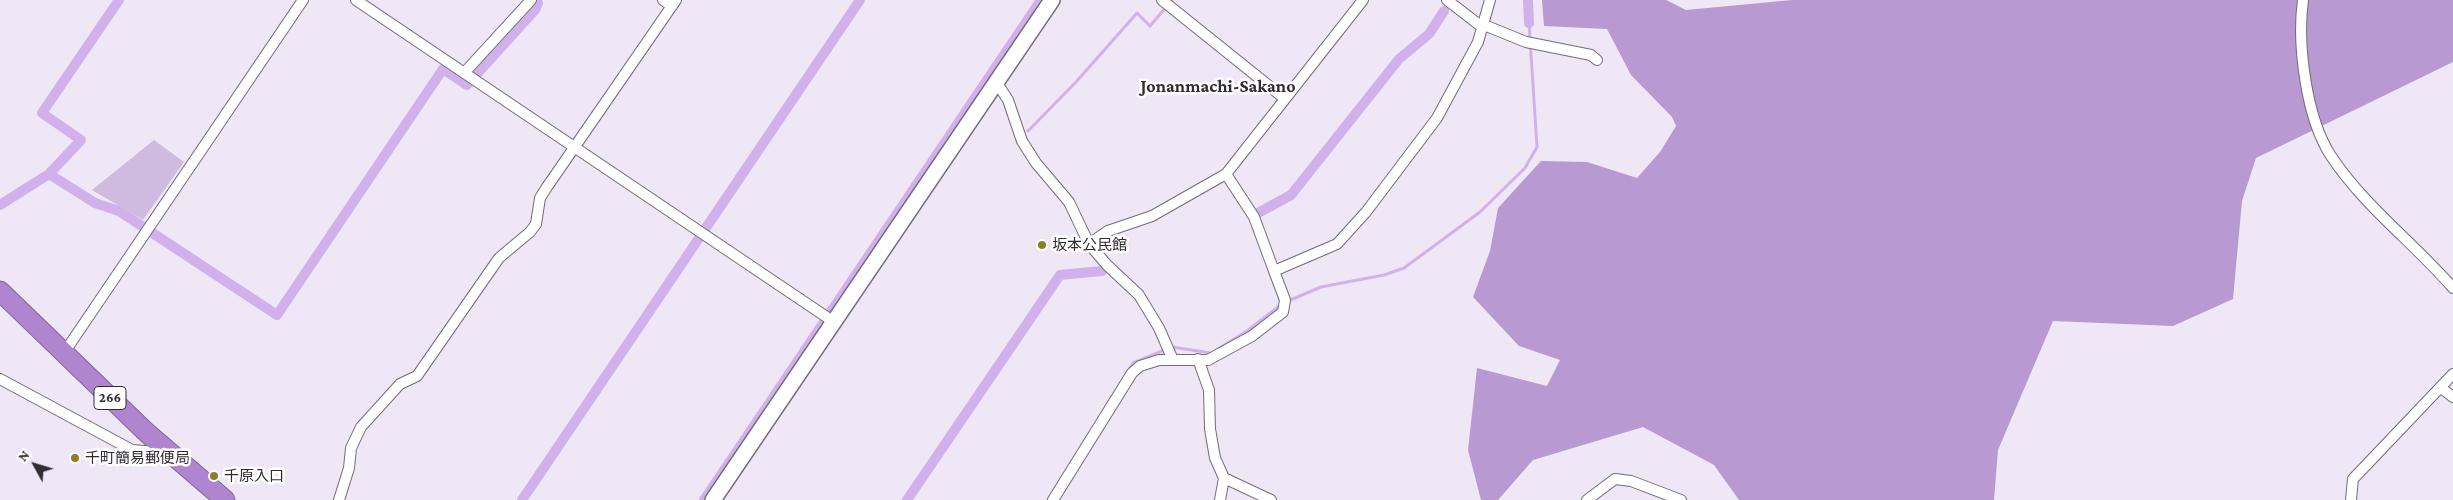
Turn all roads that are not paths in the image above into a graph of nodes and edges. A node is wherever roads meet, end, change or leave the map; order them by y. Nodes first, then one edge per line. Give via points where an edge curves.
1 (303, 0) edge
2 (356, 0) edge
3 (531, 0) edge
4 (1052, 0) edge
5 (1162, 0) edge
6 (1363, 0) edge
7 (1447, 0) edge
8 (1490, 0) edge
9 (2303, 0) edge
10 (670, 2) edge
11 (1483, 26) junction
12 (1597, 60) dead end
13 (464, 73) junction
14 (997, 83) junction
15 (1284, 98) junction
16 (573, 148) junction
17 (1226, 174) junction
18 (1089, 244) junction
19 (1274, 271) junction
20 (2453, 288) edge
21 (0, 291) edge
22 (834, 322) junction
23 (64, 353) junction
24 (1198, 359) junction
25 (1173, 360) junction
26 (2453, 374) edge
27 (0, 379) edge
28 (2441, 388) junction
29 (2453, 397) edge
30 (169, 453) junction
31 (1224, 478) junction
32 (225, 500) edge
33 (339, 500) edge
34 (713, 500) edge
35 (1053, 500) edge
36 (1220, 500) edge
37 (1272, 500) edge
38 (1587, 500) edge
39 (1681, 500) edge
40 (2351, 500) edge

1 - 23 street
2 - 13 street
3 - 13 street
4 - 14 street
5 - 15 street
6 - 15 street
7 - 11 street
8 - 11 street
9 - 20 street via 2300,22 2302,58 2311,109 2330,154 2347,177
10 - 16 street
11 - 12 street via 1526,42 1591,55
11 - 19 street via 1478,42 1437,118 1366,212 1337,244
13 - 16 street
14 - 18 street via 1008,100 1022,141 1069,202
14 - 22 street
15 - 17 street
16 - 22 street
16 - 33 street via 540,198 536,224 530,232 499,258 417,376 400,384 361,427 351,448
17 - 18 street via 1152,216 1108,230
17 - 19 street via 1254,217
18 - 25 street via 1139,295
19 - 24 street via 1285,300 1283,312 1244,340 1208,360
21 - 23 highway, 266
22 - 34 street
23 - 30 highway, 266
24 - 25 street
24 - 31 street via 1209,390 1215,458
25 - 35 street via 1158,360 1140,366 1132,373
26 - 28 street
27 - 30 street via 132,450
28 - 29 street
28 - 40 street via 2353,479
30 - 32 highway, 266
31 - 36 street
31 - 37 street
38 - 39 street via 1616,479 1631,481

